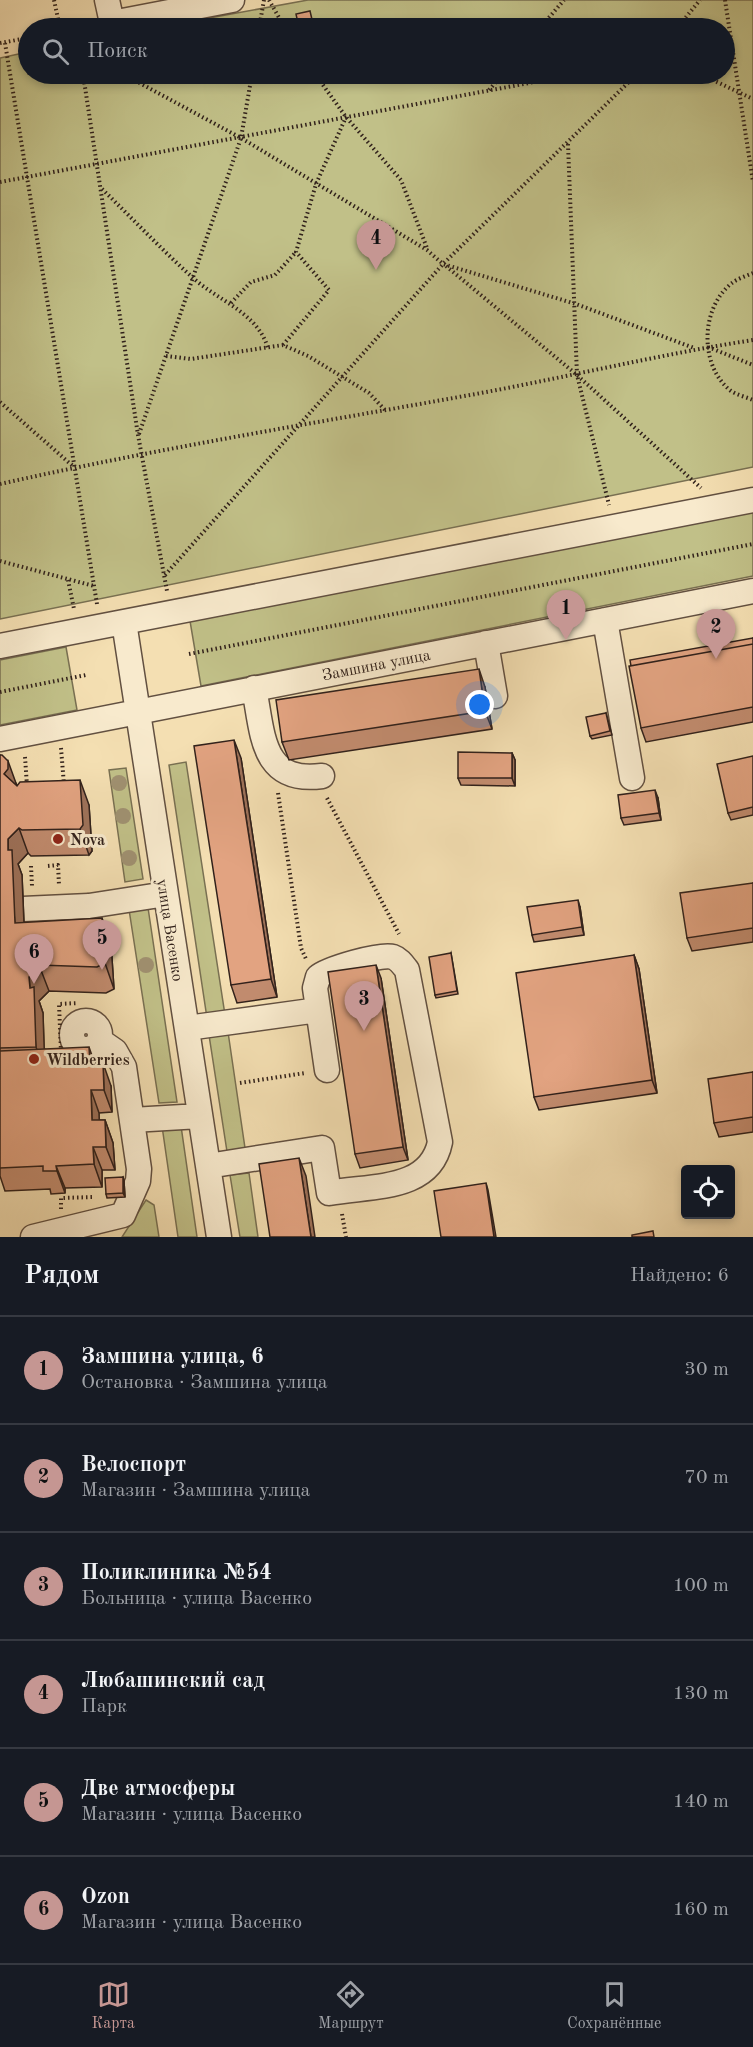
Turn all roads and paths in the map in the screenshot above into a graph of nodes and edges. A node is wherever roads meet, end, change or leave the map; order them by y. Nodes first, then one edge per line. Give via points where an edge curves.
1 (54, 0) edge
2 (107, 0) edge
3 (232, 0) edge
4 (264, 0) edge
5 (269, 0) edge
6 (564, 0) edge
7 (700, 0) edge
8 (725, 0) edge
9 (58, 18) edge
10 (111, 18) edge
11 (138, 18) edge
12 (261, 18) edge
13 (279, 18) edge
14 (549, 18) edge
15 (685, 18) edge
16 (728, 18) edge
17 (18, 40) edge
18 (2, 43) edge
19 (735, 64) edge
20 (85, 84) edge
21 (141, 84) edge
22 (250, 84) edge
23 (322, 84) edge
24 (494, 84) edge
25 (522, 84) edge
26 (627, 84) edge
27 (724, 84) edge
28 (489, 90) junction
29 (739, 90) junction
30 (753, 99) edge
31 (346, 117) junction
32 (241, 138) junction
33 (568, 144) junction
34 (98, 164) junction
35 (27, 177) junction
36 (0, 182) edge
37 (753, 182) edge
38 (316, 184) junction
39 (102, 188) junction
40 (427, 250) junction
41 (296, 252) junction
42 (443, 264) junction
43 (753, 273) edge
44 (194, 279) junction
45 (231, 303) junction
46 (576, 304) junction
47 (753, 340) edge
48 (283, 345) junction
49 (707, 347) junction
50 (268, 348) junction
51 (695, 349) junction
52 (166, 356) junction
53 (753, 365) edge
54 (577, 375) junction
55 (343, 377) junction
56 (753, 400) edge
57 (0, 402) edge
58 (385, 410) junction
59 (300, 426) junction
60 (138, 435) junction
61 (144, 453) junction
62 (74, 467) junction
63 (0, 484) edge
64 (704, 490) dead end
65 (753, 500) edge
66 (610, 509) dead end
67 (753, 544) edge
68 (0, 561) edge
69 (165, 575) junction
70 (68, 580) junction
71 (94, 586) junction
72 (753, 591) edge
73 (167, 595) dead end
74 (97, 608) dead end
75 (75, 613) dead end
76 (605, 620) junction
77 (124, 622) junction
78 (486, 643) junction
79 (0, 646) edge
80 (189, 654) dead end
81 (86, 675) dead end
82 (254, 688) junction
83 (0, 692) edge
84 (495, 696) dead end
85 (138, 711) junction
86 (0, 739) edge
87 (61, 745) dead end
88 (25, 752) dead end
89 (273, 760) junction
90 (322, 776) joint
91 (632, 778) dead end
92 (27, 791) edge
93 (65, 791) edge
94 (48, 866) edge
95 (59, 888) dead end
96 (166, 894) junction
97 (23, 909) dead end
98 (401, 962) junction
99 (318, 977) junction
100 (78, 1003) edge
101 (318, 1010) junction
102 (187, 1028) junction
103 (99, 1040) dead end
104 (61, 1054) edge
105 (327, 1070) joint
106 (240, 1083) dead end
107 (200, 1116) junction
108 (132, 1120) junction
109 (208, 1166) junction
110 (63, 1234) edge
111 (33, 1237) edge
112 (219, 1237) edge

1 - 9 path
2 - 10 street
3 - 11 street
4 - 12 path
5 - 13 path
6 - 14 path
7 - 15 path
8 - 16 path
17 - 18 path
18 - 35 path
19 - 29 path
20 - 34 path
21 - 32 path
22 - 32 path
23 - 31 path
24 - 28 path
25 - 28 path
26 - 33 path
27 - 29 path
28 - 31 path
29 - 30 path
29 - 37 path
31 - 32 path
31 - 38 path
31 - 40 path via 401,180
32 - 34 path
32 - 38 path
32 - 44 path
33 - 42 path
33 - 46 path
34 - 35 path
34 - 39 path
35 - 36 path
35 - 62 path
38 - 40 path
38 - 41 path
39 - 44 path
39 - 60 path
40 - 42 path
41 - 45 path via 276,275 251,282
41 - 48 path via 329,290
42 - 46 path
42 - 54 path
42 - 55 path
43 - 49 path via 732,282 715,302
44 - 45 path
44 - 52 path
45 - 50 path via 263,333
46 - 51 path
46 - 54 path
47 - 49 path
48 - 50 path
48 - 55 path
49 - 51 path
49 - 53 path
49 - 56 path via 715,370 731,391
50 - 52 path via 191,359
51 - 54 path
52 - 60 path
54 - 58 path
54 - 64 path
54 - 66 path
55 - 58 path via 369,393
55 - 59 path
57 - 62 path
58 - 59 path
59 - 61 path
59 - 69 path
60 - 61 path
61 - 62 path
61 - 69 path
62 - 63 path
62 - 71 path
65 - 77 street
67 - 80 path
68 - 70 path
69 - 73 path
70 - 71 path
70 - 75 path
71 - 74 path
72 - 76 street, Замшина улица
76 - 78 street, Замшина улица
76 - 91 street
77 - 79 street
77 - 85 street, улица Васенко
78 - 82 street, Замшина улица
78 - 84 street
81 - 83 path
82 - 85 street, Замшина улица
82 - 89 street via 266,747
85 - 86 street, Замшина улица
85 - 96 street, улица Васенко
87 - 93 path
88 - 92 path
89 - 90 street via 292,776
89 - 99 path via 301,948
90 - 98 path via 328,802 400,936
94 - 95 path via 58,865
96 - 97 street via 89,906
96 - 102 street, улица Васенко
98 - 99 street via 383,956 328,970
98 - 109 street via 410,982 440,1142 430,1167 411,1180 329,1193 322,1148
99 - 101 street
100 - 104 path via 59,1004
101 - 102 street
101 - 105 street
102 - 107 street, улица Васенко
103 - 108 street via 115,1051 122,1062
105 - 106 path
107 - 108 street
107 - 109 street, улица Васенко
108 - 110 street via 139,1169 128,1210 117,1218
109 - 112 street, улица Васенко
110 - 111 street

